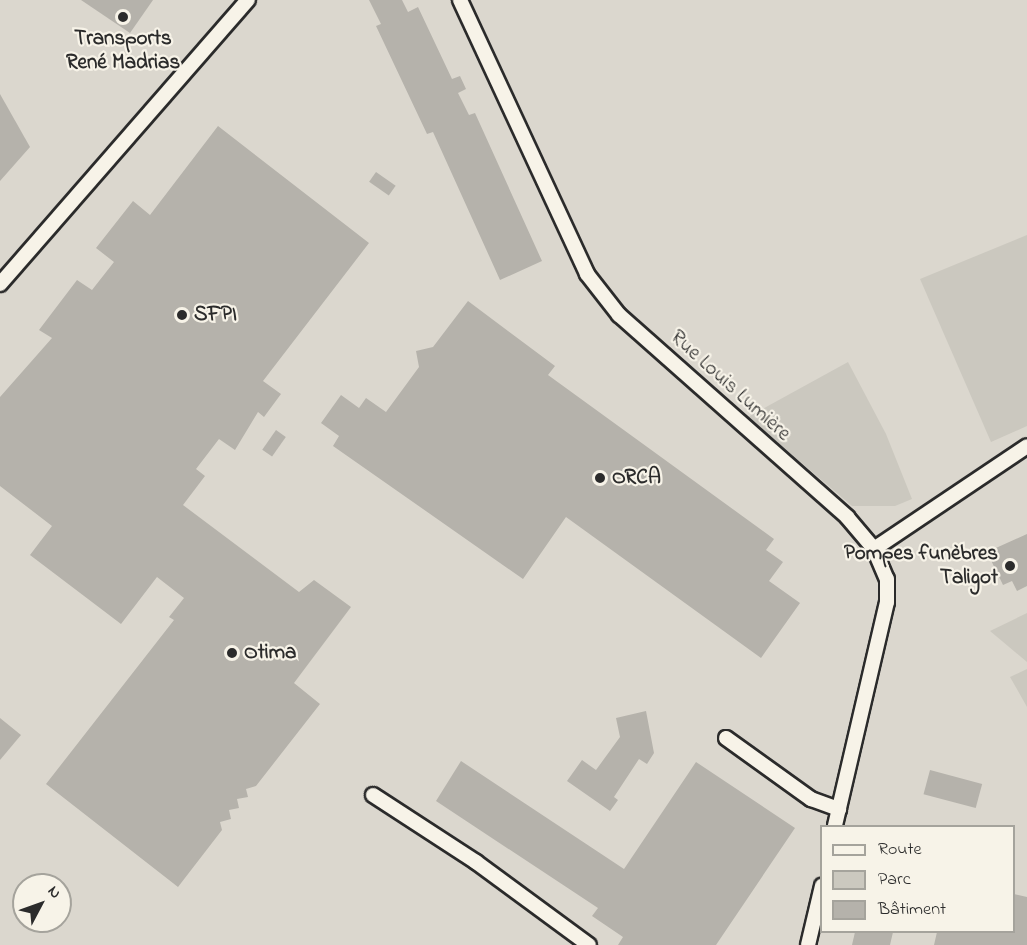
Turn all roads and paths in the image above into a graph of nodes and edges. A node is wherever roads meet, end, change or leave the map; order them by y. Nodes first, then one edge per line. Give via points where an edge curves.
1 (248, 0) edge
2 (460, 0) edge
3 (0, 284) edge
4 (1027, 446) edge
5 (874, 549) junction
6 (726, 738) dead end
7 (373, 795) dead end
8 (840, 809) junction
9 (835, 825) edge
10 (820, 894) edge
11 (589, 945) edge
12 (808, 945) edge

1 - 3 street
2 - 5 street, Rue Louis Lumière via 587,274 619,315 847,517
4 - 5 street
5 - 8 street, Rue Louis Lumière via 887,579 888,602
6 - 8 street via 811,799
7 - 11 street via 476,862
8 - 9 street, Rue Louis Lumière
10 - 12 street

